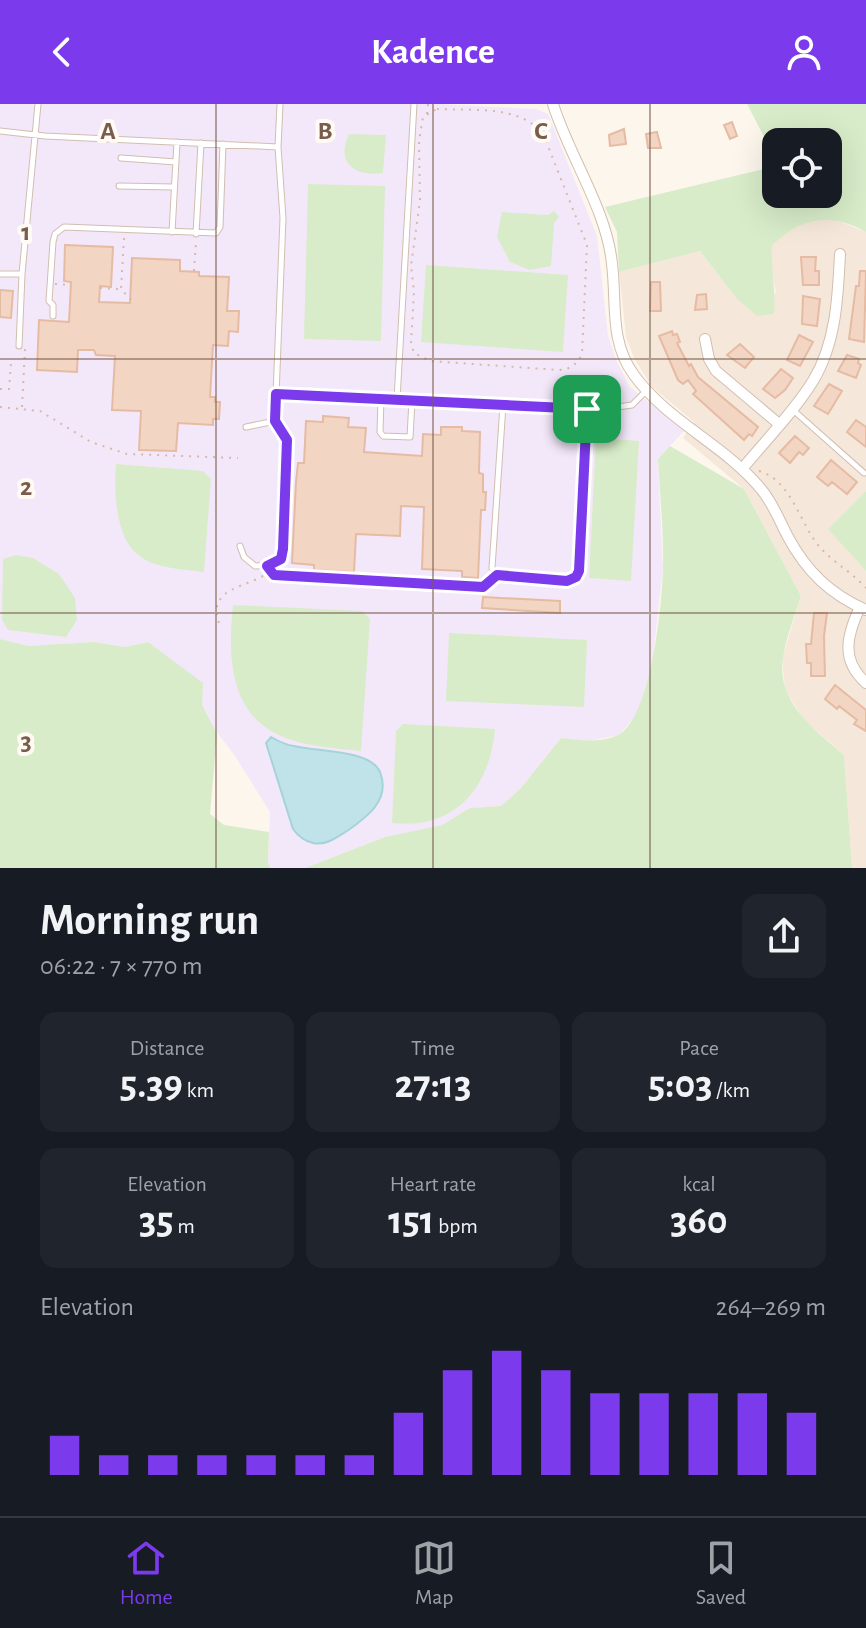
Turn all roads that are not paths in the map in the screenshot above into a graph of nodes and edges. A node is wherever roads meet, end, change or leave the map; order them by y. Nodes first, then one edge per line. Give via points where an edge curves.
1 (38, 104) edge
2 (280, 104) edge
3 (414, 104) edge
4 (553, 104) edge
5 (0, 131) edge
6 (35, 133) junction
7 (177, 142) junction
8 (201, 143) junction
9 (223, 144) junction
10 (278, 147) junction
11 (121, 158) dead end
12 (176, 162) junction
13 (119, 186) dead end
14 (174, 187) junction
15 (172, 232) junction
16 (196, 234) junction
17 (840, 254) dead end
18 (0, 274) edge
19 (22, 274) junction
20 (53, 316) dead end
21 (705, 339) dead end
22 (22, 345) road end
23 (647, 390) junction
24 (276, 394) junction
25 (381, 398) junction
26 (397, 399) junction
27 (412, 400) junction
28 (503, 405) junction
29 (587, 409) junction
30 (792, 409) junction
31 (275, 421) junction
32 (779, 424) junction
33 (246, 427) dead end
34 (742, 469) junction
35 (864, 473) edge
36 (240, 546) dead end
37 (269, 568) junction
38 (497, 575) junction
39 (863, 608) edge
40 (866, 683) edge

1 - 6 lane
2 - 10 lane
3 - 26 lane
4 - 23 street via 609,245 617,341
5 - 6 lane
6 - 7 lane
6 - 19 lane
7 - 8 lane
7 - 12 lane
8 - 9 lane
8 - 16 lane
9 - 10 lane
9 - 16 lane via 220,227 211,235
10 - 24 lane via 283,218
11 - 12 lane
12 - 14 lane
13 - 14 lane
14 - 15 lane
15 - 16 lane
15 - 20 lane via 64,227 53,242
17 - 30 street via 838,302 825,355
18 - 19 lane
19 - 22 lane
21 - 32 street via 716,371
23 - 29 lane via 632,405
23 - 34 street
24 - 25 lane
24 - 31 lane
25 - 26 lane
25 - 27 lane via 380,432 407,438
26 - 27 lane
27 - 28 lane
28 - 29 lane
28 - 38 lane via 492,568
29 - 38 lane via 576,577 567,581
30 - 32 street
30 - 35 lane
31 - 33 lane
31 - 37 lane via 287,440 284,535 281,559
32 - 34 street
34 - 39 street via 772,504 811,572 834,593
36 - 37 lane via 255,566
37 - 38 lane via 274,575 483,587
39 - 40 street via 849,631 847,655

